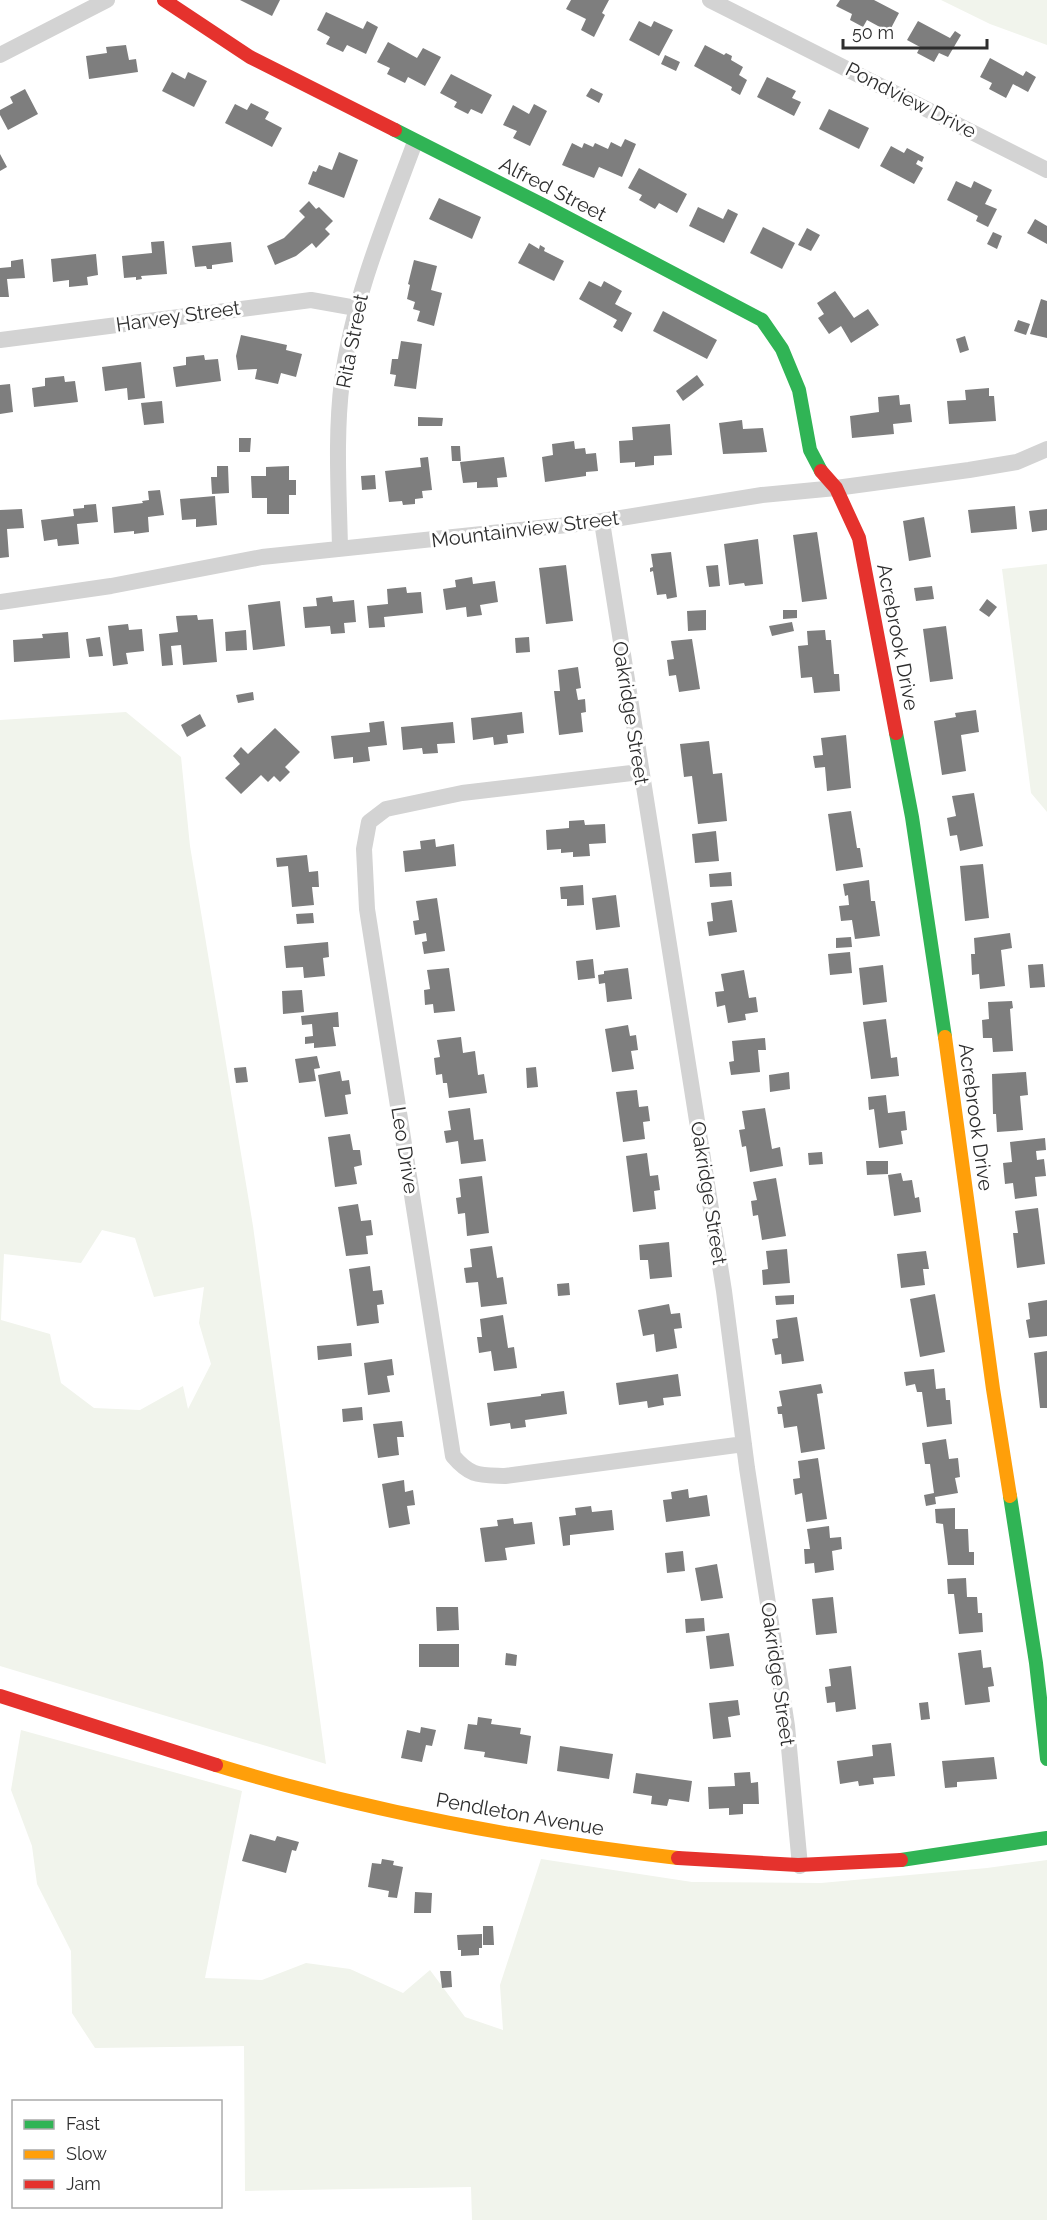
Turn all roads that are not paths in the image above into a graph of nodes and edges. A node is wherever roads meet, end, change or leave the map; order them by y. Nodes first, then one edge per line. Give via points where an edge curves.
1 (107, 0) edge
2 (164, 0) edge
3 (710, 0) edge
4 (0, 55) edge
5 (415, 142) junction
6 (1047, 170) edge
7 (356, 308) junction
8 (0, 340) edge
9 (1047, 449) edge
10 (836, 488) junction
11 (602, 522) junction
12 (340, 549) junction
13 (0, 602) edge
14 (640, 772) junction
15 (744, 1444) junction
16 (0, 1696) edge
17 (1047, 1759) edge
18 (1047, 1838) edge
19 (800, 1866) junction

1 - 4 street
2 - 5 street, Alfred Street via 250,57
3 - 6 street, Pondview Drive
5 - 7 street, Rita Street
5 - 10 street, Alfred Street via 762,320 782,349 799,390 810,450
7 - 8 street, Harvey Street via 311,300
7 - 12 street, Rita Street via 342,382
9 - 10 street, Mountainview Street via 1017,462
10 - 11 street, Mountainview Street via 762,495
10 - 17 street, Acrebrook Drive via 859,538 912,817
11 - 12 street, Mountainview Street
11 - 14 street, Oakridge Street
12 - 13 street, Mountainview Street via 262,557 111,586
14 - 15 street, Oakridge Street via 724,1291
14 - 15 street, Leo Drive via 462,793 386,809 369,822 365,840 367,909 453,1455 465,1470 505,1476
15 - 19 street, Oakridge Street via 787,1726
16 - 19 street, Pendleton Avenue via 218,1766 405,1814 669,1857
18 - 19 street, Pendleton Avenue via 903,1860

